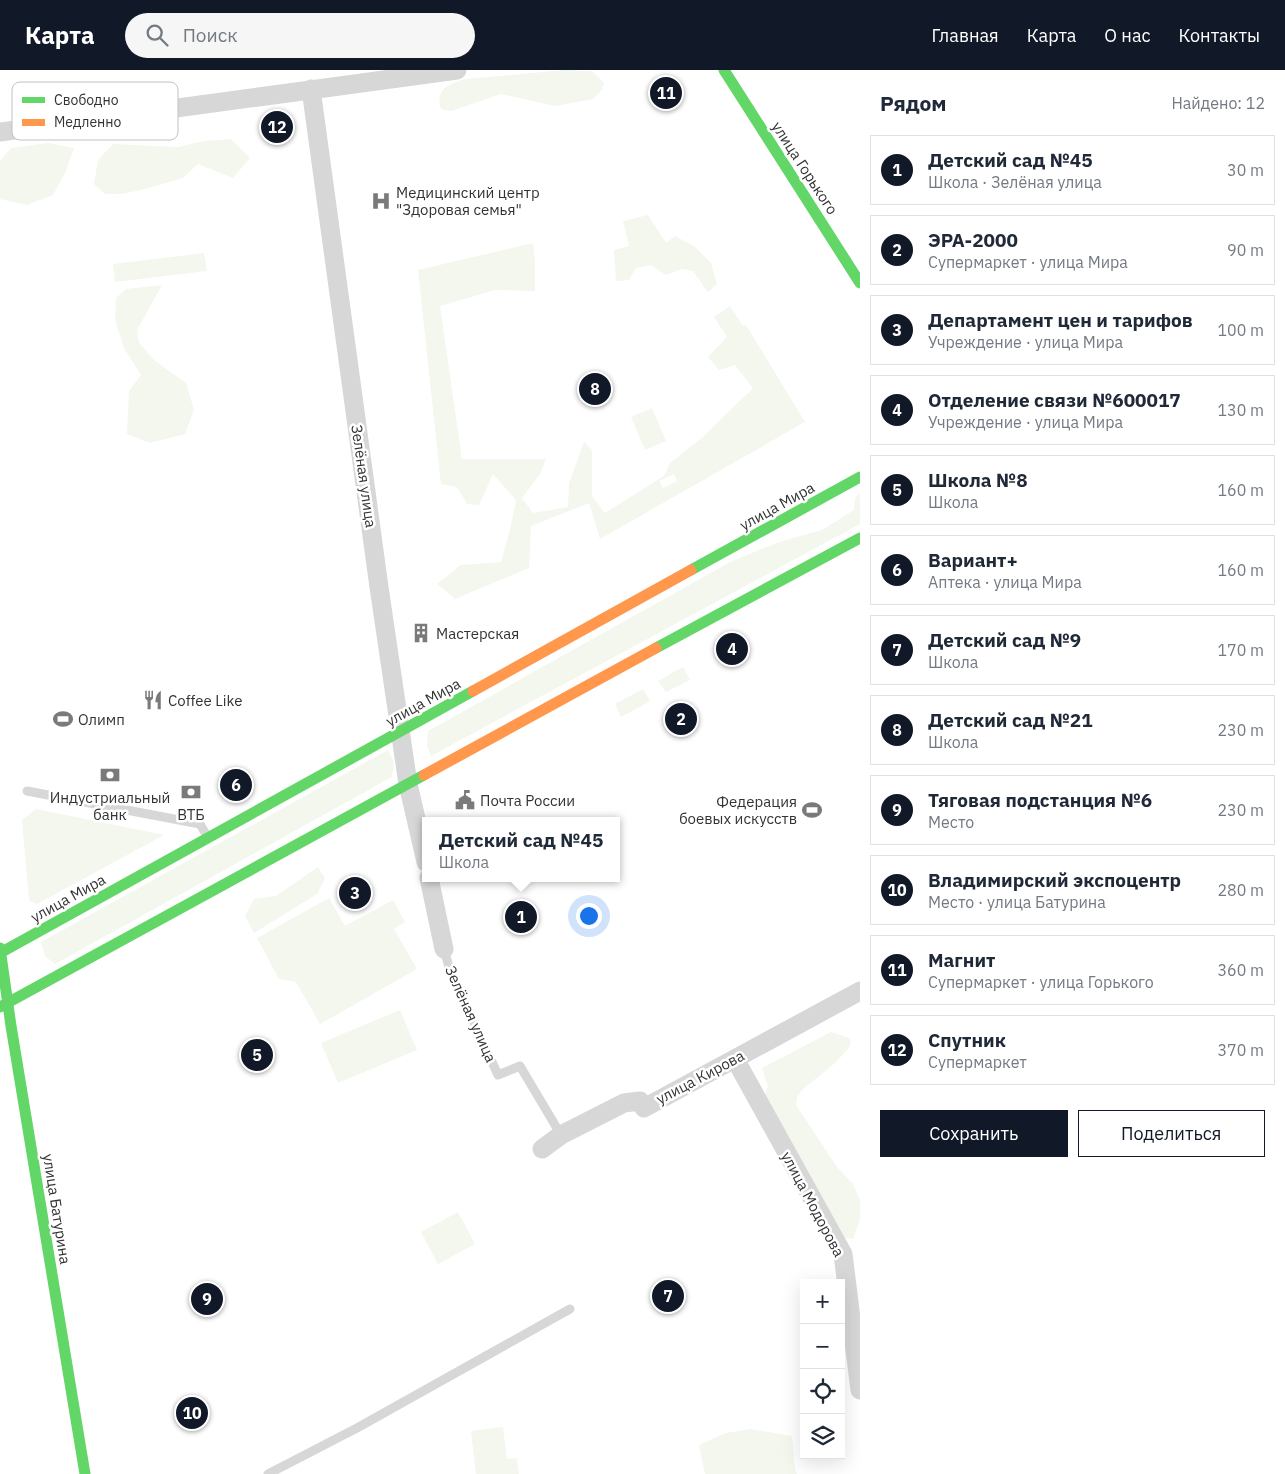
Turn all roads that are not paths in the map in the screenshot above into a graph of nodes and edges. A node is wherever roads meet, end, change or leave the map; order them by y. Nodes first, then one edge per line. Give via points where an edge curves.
1 (457, 70) edge
2 (724, 70) edge
3 (311, 89) junction
4 (178, 107) edge
5 (860, 283) edge
6 (860, 477) edge
7 (860, 538) edge
8 (401, 731) junction
9 (408, 784) junction
10 (27, 790) dead end
11 (208, 838) junction
12 (422, 845) edge
13 (430, 882) edge
14 (444, 949) joint
15 (0, 951) edge
16 (860, 991) edge
17 (4, 1004) edge
18 (735, 1059) junction
19 (562, 1135) junction
20 (542, 1149) dead end
21 (570, 1309) dead end
22 (860, 1390) edge
23 (84, 1474) edge
24 (268, 1474) edge

1 - 3 street
2 - 5 main road, улица Горького
3 - 4 street
3 - 8 street, Зелёная улица
6 - 8 main road, улица Мира
7 - 9 main road
8 - 9 street, Зелёная улица
8 - 11 main road, улица Мира
9 - 12 street, Зелёная улица
9 - 17 main road
10 - 11 lane via 200,824
11 - 15 main road, улица Мира
13 - 14 street, Зелёная улица
14 - 19 lane, Зелёная улица via 450,971 498,1075 520,1066
15 - 17 main road, улица Батурина
16 - 18 street, улица Кирова
17 - 23 main road, улица Батурина
18 - 19 street, улица Кирова via 644,1108 640,1101 624,1103
18 - 22 street, улица Модорова via 843,1254
19 - 20 street, улица Кирова
21 - 24 lane

